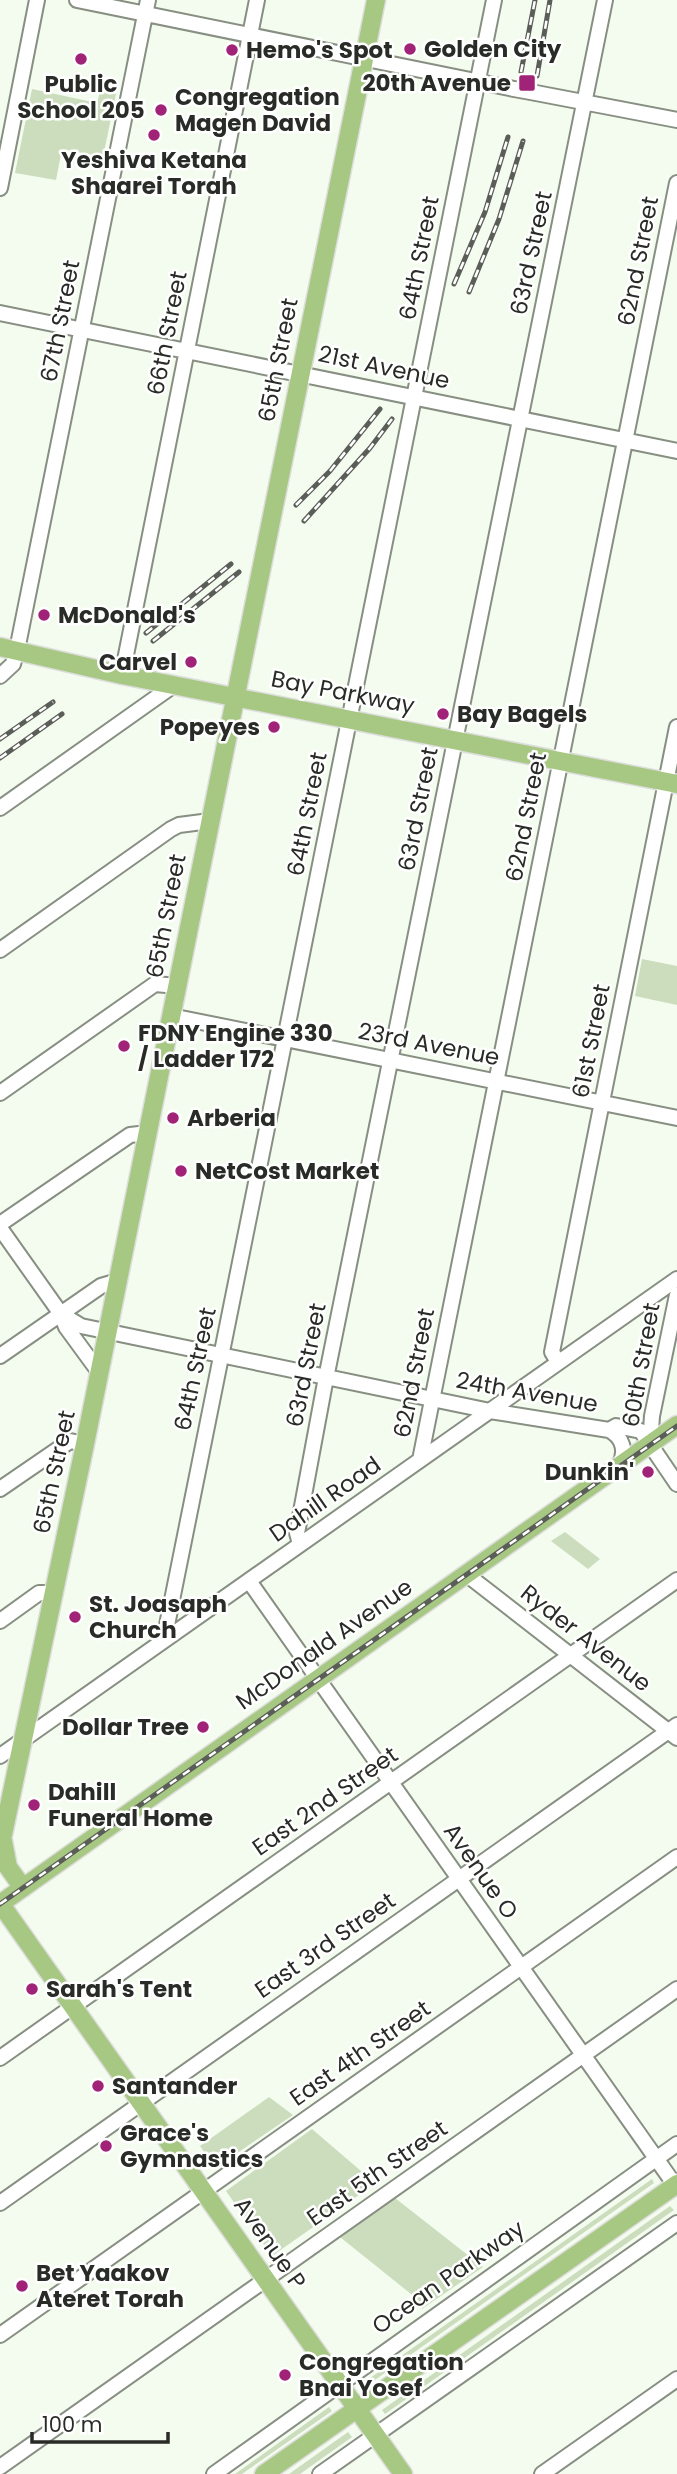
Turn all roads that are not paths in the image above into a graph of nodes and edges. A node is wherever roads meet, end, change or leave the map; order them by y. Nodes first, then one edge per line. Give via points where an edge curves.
1 (37, 0) edge
2 (76, 0) edge
3 (257, 0) edge
4 (376, 0) edge
5 (494, 0) edge
6 (605, 0) edge
7 (146, 7) edge
8 (250, 35) junction
9 (364, 58) junction
10 (478, 81) junction
11 (585, 102) junction
12 (677, 120) edge
13 (677, 183) edge
14 (0, 188) edge
15 (0, 313) edge
16 (82, 330) junction
17 (186, 351) junction
18 (301, 374) junction
19 (414, 397) junction
20 (520, 418) junction
21 (625, 440) junction
22 (677, 451) edge
23 (8, 648) edge
24 (122, 674) junction
25 (0, 676) edge
26 (174, 685) junction
27 (236, 696) junction
28 (349, 719) junction
29 (677, 727) edge
30 (456, 739) junction
31 (561, 761) junction
32 (672, 783) edge
33 (0, 808) edge
34 (210, 821) junction
35 (0, 950) edge
36 (177, 986) junction
37 (171, 1016) junction
38 (285, 1038) junction
39 (391, 1060) junction
40 (496, 1081) junction
41 (0, 1093) edge
42 (601, 1102) junction
43 (677, 1118) edge
44 (148, 1133) junction
45 (0, 1226) edge
46 (677, 1279) edge
47 (118, 1281) junction
48 (677, 1295) edge
49 (61, 1314) junction
50 (108, 1332) junction
51 (221, 1355) junction
52 (0, 1356) edge
53 (558, 1362) junction
54 (99, 1372) junction
55 (327, 1377) junction
56 (431, 1398) junction
57 (490, 1411) junction
58 (677, 1425) edge
59 (609, 1430) junction
60 (85, 1444) junction
61 (650, 1444) junction
62 (420, 1460) junction
63 (619, 1465) junction
64 (677, 1484) edge
65 (0, 1489) edge
66 (300, 1544) junction
67 (466, 1574) junction
68 (249, 1580) junction
69 (677, 1580) edge
70 (54, 1593) junction
71 (0, 1620) edge
72 (172, 1635) junction
73 (570, 1655) junction
74 (318, 1679) junction
75 (674, 1732) edge
76 (24, 1738) junction
77 (0, 1756) edge
78 (391, 1782) junction
79 (2, 1845) edge
80 (677, 1857) edge
81 (459, 1879) junction
82 (23, 1888) junction
83 (0, 1904) edge
84 (521, 1967) junction
85 (677, 1989) edge
86 (73, 2007) junction
87 (583, 2055) junction
88 (0, 2058) edge
89 (141, 2103) junction
90 (677, 2144) edge
91 (656, 2159) junction
92 (676, 2186) edge
93 (203, 2191) junction
94 (0, 2203) edge
95 (677, 2223) edge
96 (265, 2280) junction
97 (0, 2335) edge
98 (677, 2379) edge
99 (340, 2384) junction
100 (357, 2410) junction
101 (375, 2435) junction
102 (1, 2470) edge
103 (214, 2474) edge
104 (264, 2474) edge
105 (320, 2474) edge
106 (402, 2474) edge
107 (542, 2474) edge

1 - 14 street
2 - 7 street
3 - 8 street, 66th Street
4 - 9 main road, 65th Street
5 - 10 street, 64th Street
6 - 11 street, 63rd Street
7 - 8 street
7 - 16 street, 67th Street
8 - 9 street
8 - 17 street, 66th Street
9 - 10 street
9 - 18 main road, 65th Street
10 - 11 street, bridge
10 - 19 street, 64th Street
11 - 12 street
11 - 20 street, 63rd Street
13 - 21 street, 62nd Street
15 - 16 street, 21st Avenue
16 - 17 street, 21st Avenue
16 - 23 street, 67th Street
17 - 18 street, 21st Avenue
17 - 24 street, 66th Street
18 - 19 street, 21st Avenue
18 - 27 main road, 65th Street
19 - 20 street, 21st Avenue
19 - 28 street, 64th Street
20 - 21 street, 21st Avenue
20 - 30 street, 63rd Street
21 - 22 street, 21st Avenue
21 - 31 street, 62nd Street
23 - 24 main road, Bay Parkway
23 - 25 street via 13,664
24 - 26 main road, Bay Parkway
26 - 27 main road, Bay Parkway
26 - 33 street
27 - 28 main road, Bay Parkway
27 - 34 main road, 65th Street
28 - 30 main road, Bay Parkway
28 - 38 street, 64th Street
29 - 32 street, 61st Street
30 - 31 main road, Bay Parkway
30 - 39 street, 63rd Street
31 - 32 main road, Bay Parkway
31 - 40 street, 62nd Street
32 - 42 street, 61st Street
34 - 35 street via 171,829
34 - 36 main road, 65th Street
36 - 37 main road, 65th Street
36 - 41 street via 155,984
37 - 38 street, 23rd Avenue
37 - 44 main road, 65th Street
38 - 39 street, 23rd Avenue
38 - 51 street, 64th Street
39 - 40 street, 23rd Avenue
39 - 55 street, 63rd Street
40 - 42 street, 23rd Avenue
40 - 56 street, 62nd Street
42 - 43 street, 23rd Avenue
42 - 53 street, 61st Street via 552,1352
44 - 45 street via 130,1135
44 - 47 main road, 65th Street
45 - 49 street
46 - 53 street, Dahill Road
47 - 49 street via 101,1286
47 - 50 main road, 65th Street
48 - 61 street, 60th Street
49 - 50 street via 81,1326
49 - 52 street
49 - 54 street
50 - 51 street, 24th Avenue
50 - 54 main road, 65th Street
51 - 55 street, 24th Avenue
51 - 72 street, 64th Street via 167,1625
53 - 57 street, Dahill Road
54 - 60 main road, 65th Street
55 - 56 street, 24th Avenue
55 - 66 street, 63rd Street via 297,1533
56 - 57 street, 24th Avenue
56 - 62 street, 62nd Street
57 - 59 street, 24th Avenue
57 - 62 street, Dahill Road
58 - 61 main road, McDonald Avenue
59 - 61 street, 24th Avenue via 617,1426 641,1431
59 - 63 street, 24th Avenue via 623,1445
60 - 65 street via 70,1441
60 - 70 main road, 65th Street
61 - 63 main road, McDonald Avenue
61 - 64 street
62 - 66 street, Dahill Road
63 - 67 main road, McDonald Avenue
66 - 68 street, Dahill Road
67 - 73 street, Ryder Avenue
67 - 74 main road, McDonald Avenue
68 - 72 street, Dahill Road
68 - 74 street, Avenue O
69 - 73 street, East 2nd Street
70 - 71 street via 39,1593
70 - 76 main road, 65th Street
72 - 76 street, Dahill Road
73 - 75 street, Ryder Avenue
73 - 78 street, East 2nd Street
74 - 78 street, Avenue O
74 - 82 main road, McDonald Avenue
75 - 81 street, East 3rd Street
76 - 77 street, Dahill Road
76 - 79 main road, 65th Street
78 - 81 street, Avenue O
78 - 86 street, East 2nd Street
79 - 82 main road, 65th Street via 8,1867
80 - 84 street, East 4th Street
81 - 84 street, Avenue O
81 - 89 street, East 3rd Street
82 - 83 main road, McDonald Avenue
83 - 86 main road, Avenue P
84 - 87 street, Avenue O
84 - 93 street, East 4th Street
85 - 87 street, East 5th Street
86 - 88 street, East 2nd Street
86 - 89 main road, Avenue P
87 - 91 street, Avenue O
87 - 96 street, East 5th Street
89 - 93 main road, Avenue P
89 - 94 street, East 3rd Street
90 - 91 street, Ocean Parkway
91 - 92 street, Avenue O
91 - 99 street, Ocean Parkway
92 - 100 main road
93 - 96 main road, Avenue P
93 - 97 street, East 4th Street
95 - 101 street
96 - 99 main road, Avenue P
96 - 102 street, East 5th Street
98 - 107 street
99 - 100 main road, Avenue P
99 - 103 street, Ocean Parkway
100 - 101 main road, Avenue P
100 - 104 main road
101 - 105 street
101 - 106 main road, Avenue P

